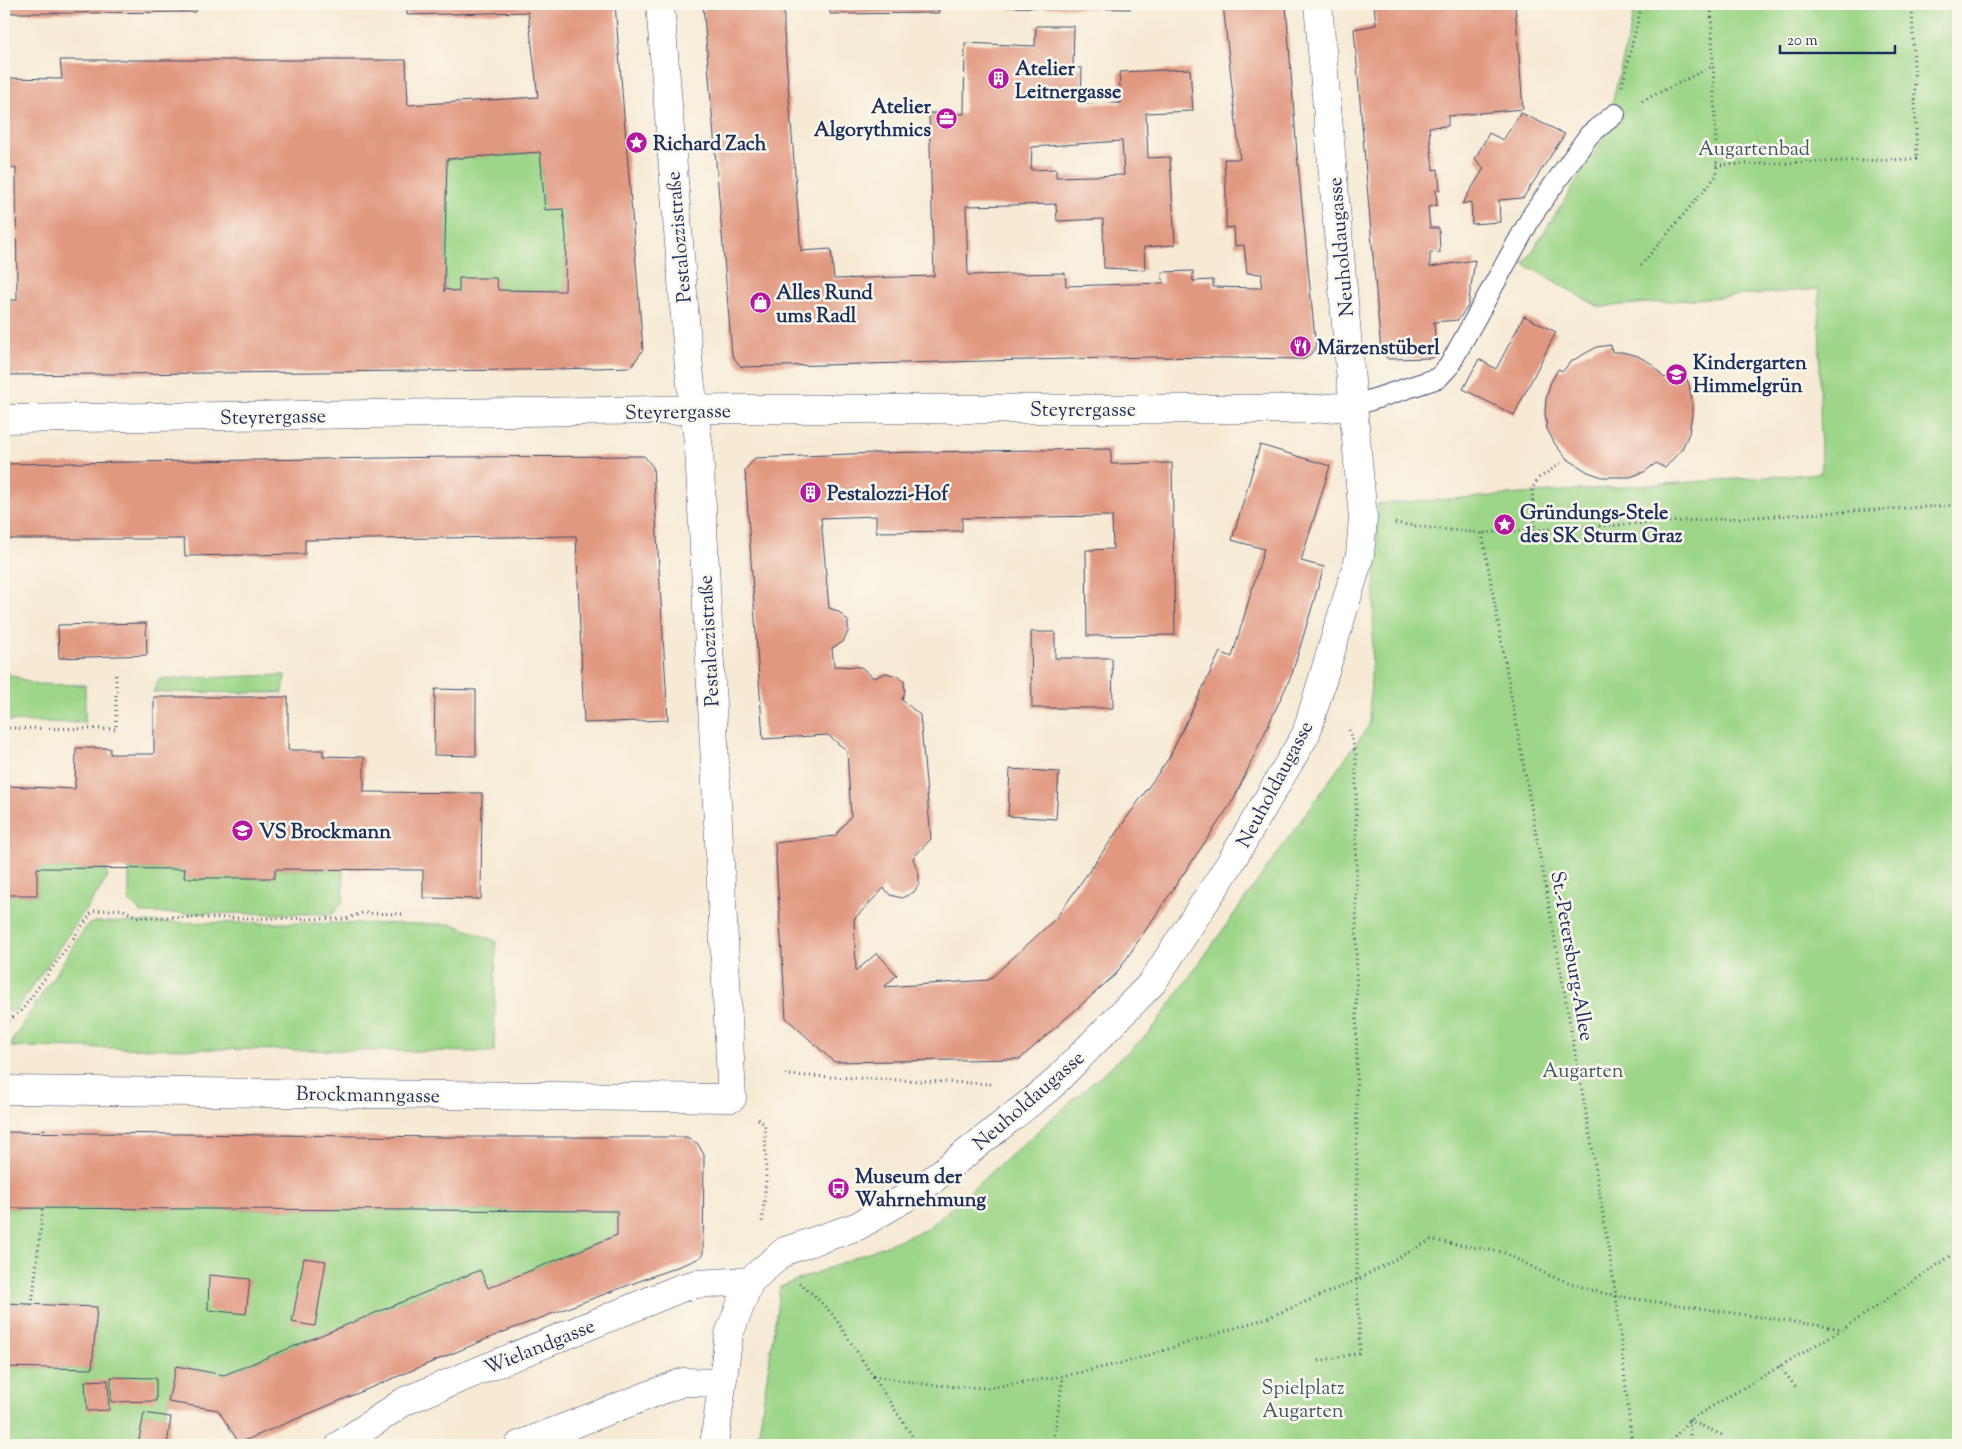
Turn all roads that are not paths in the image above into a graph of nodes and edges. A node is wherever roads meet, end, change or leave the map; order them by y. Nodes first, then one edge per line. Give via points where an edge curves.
1 (660, 4) edge
2 (1318, 4) edge
3 (1615, 114) road end
4 (1353, 406) junction
5 (694, 411) junction
6 (4, 419) edge
7 (4, 1090) edge
8 (732, 1098) joint
9 (750, 1281) junction
10 (722, 1383) junction
11 (340, 1445) edge
12 (519, 1445) edge
13 (714, 1445) edge

1 - 5 street, Pestalozzistraße
2 - 4 street, Neuholdaugasse
3 - 4 lane via 1589,135 1533,214 1448,366 1438,378
4 - 5 street, Steyrergasse via 1314,409
4 - 9 street, Neuholdaugasse via 1363,518 1360,556 1306,734 1229,865 1152,984 1050,1087 922,1188 858,1226 785,1251
5 - 6 street, Steyrergasse
5 - 8 street, Pestalozzistraße via 699,449
7 - 8 street, Brockmanngasse
9 - 10 street via 729,1334
9 - 11 street, Wielandgasse via 681,1288 405,1400
10 - 12 street via 683,1382
10 - 13 street

